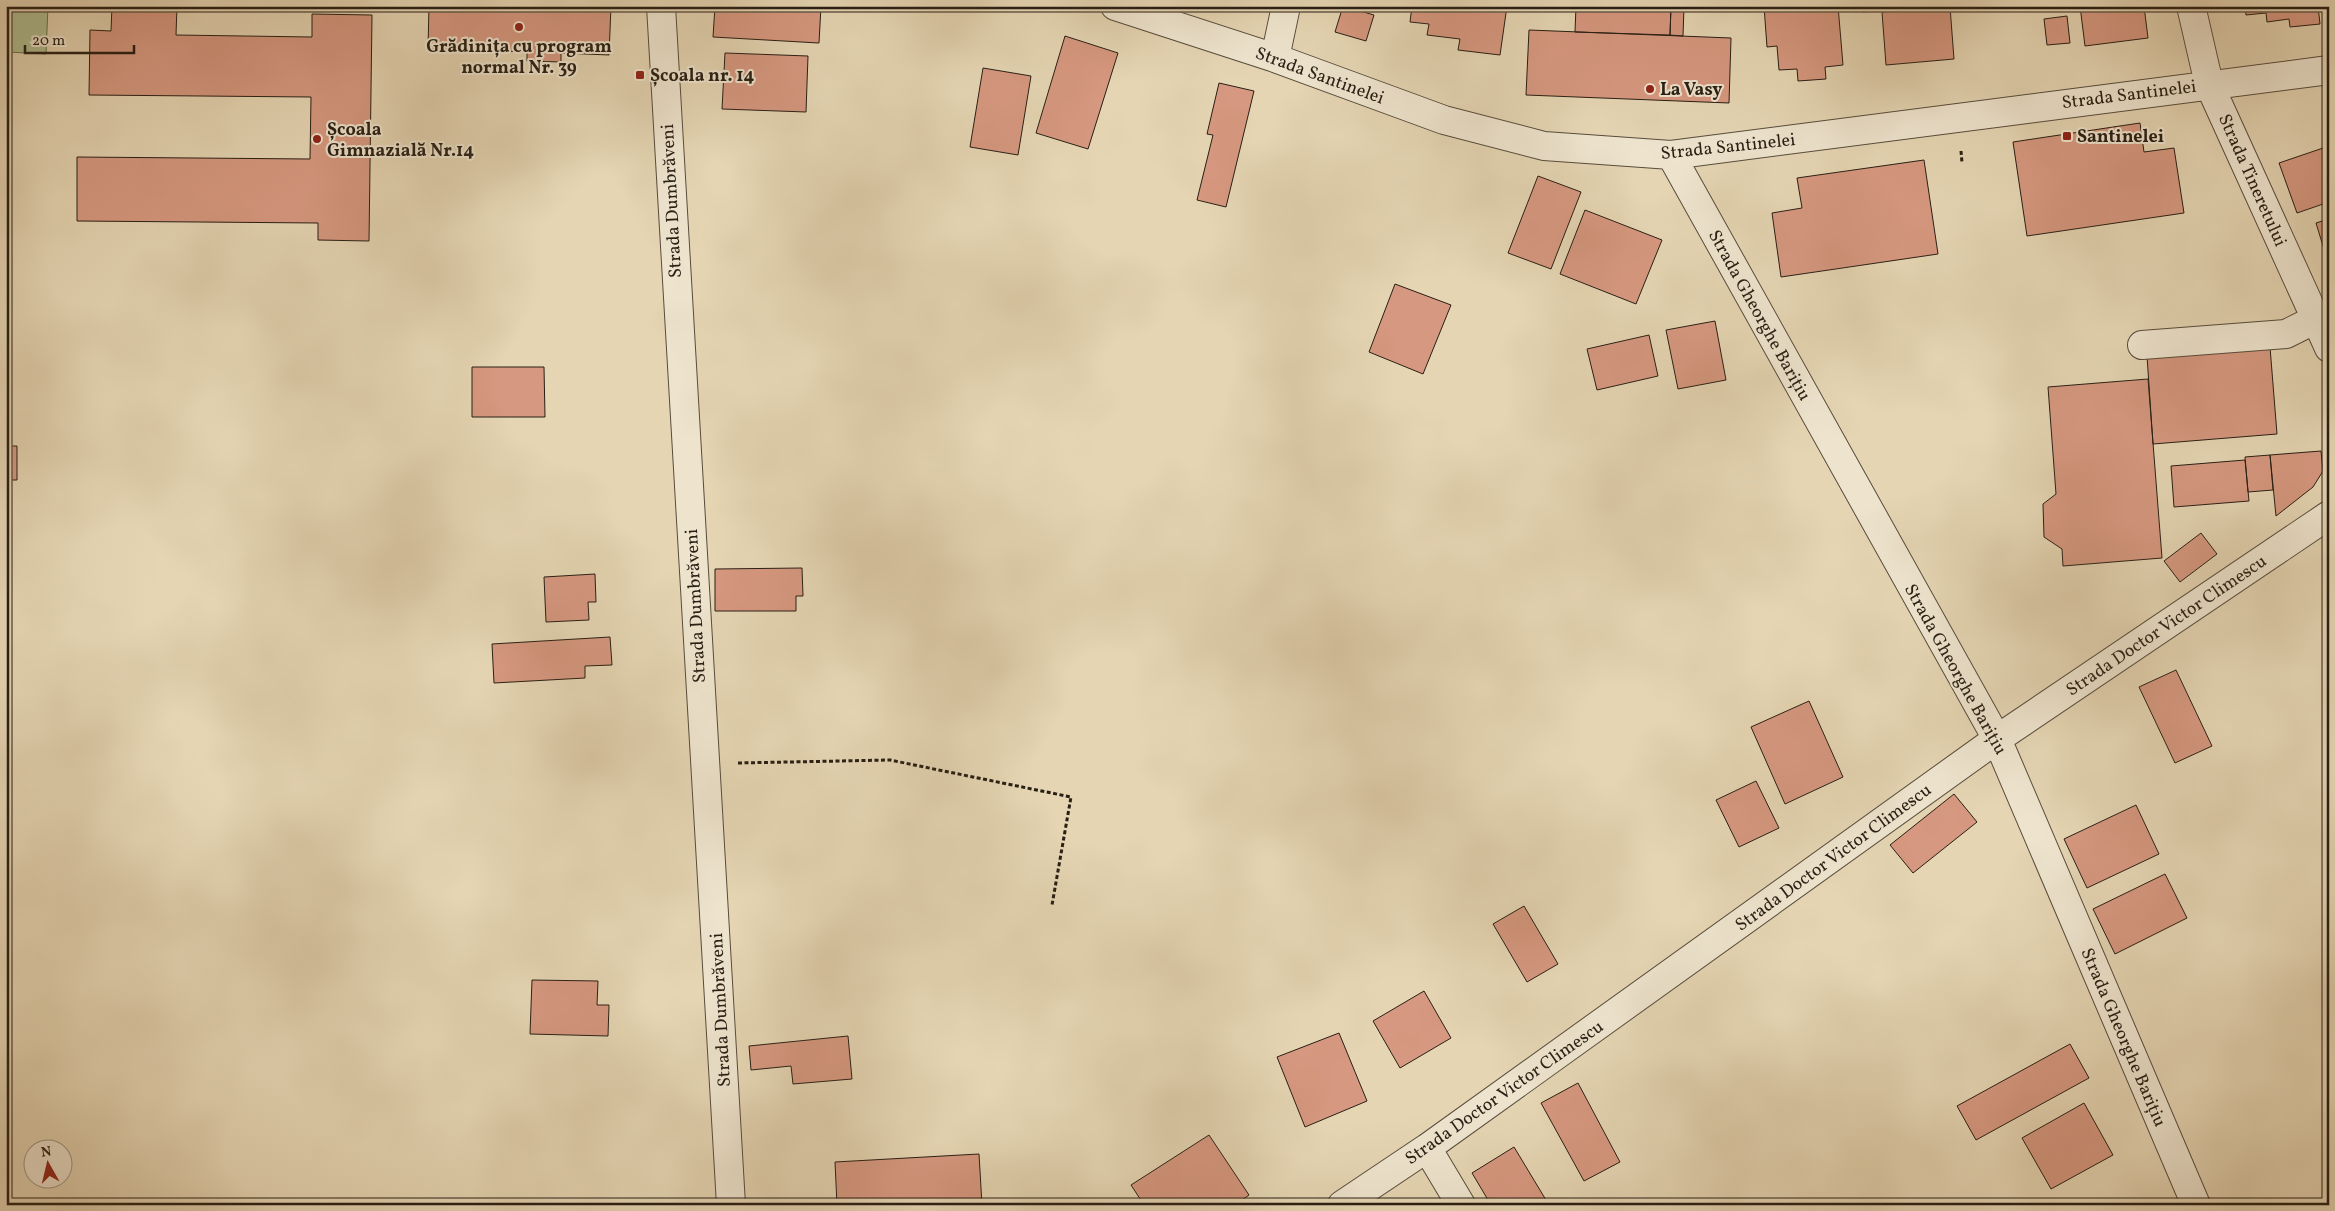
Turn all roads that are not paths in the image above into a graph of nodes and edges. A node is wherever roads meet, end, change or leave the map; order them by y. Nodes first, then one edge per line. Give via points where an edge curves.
1 (661, 6) edge
2 (1115, 6) edge
3 (1286, 6) edge
4 (2191, 6) edge
5 (1276, 58) junction
6 (2329, 70) edge
7 (2209, 84) junction
8 (1671, 155) junction
9 (2316, 319) junction
10 (2142, 345) dead end
11 (2329, 348) edge
12 (2329, 515) edge
13 (1997, 739) junction
14 (1427, 1148) junction
15 (731, 1205) edge
16 (1342, 1205) edge
17 (1461, 1205) edge
18 (2196, 1205) edge

1 - 15 street, Strada Dumbrăveni
2 - 5 street, Strada Santinelei
3 - 5 street
4 - 7 street, Strada Tineretului
5 - 8 street, Strada Santinelei via 1444,120 1544,146
6 - 7 street, Strada Santinelei
7 - 8 street, Strada Santinelei
7 - 9 street, Strada Tineretului
8 - 13 street, Strada Gheorghe Barițiu
9 - 10 street via 2286,334
9 - 11 street, Strada Tineretului
12 - 13 street, Strada Doctor Victor Climescu
13 - 14 street, Strada Doctor Victor Climescu
13 - 18 street, Strada Gheorghe Barițiu
14 - 16 street, Strada Doctor Victor Climescu
14 - 17 street

